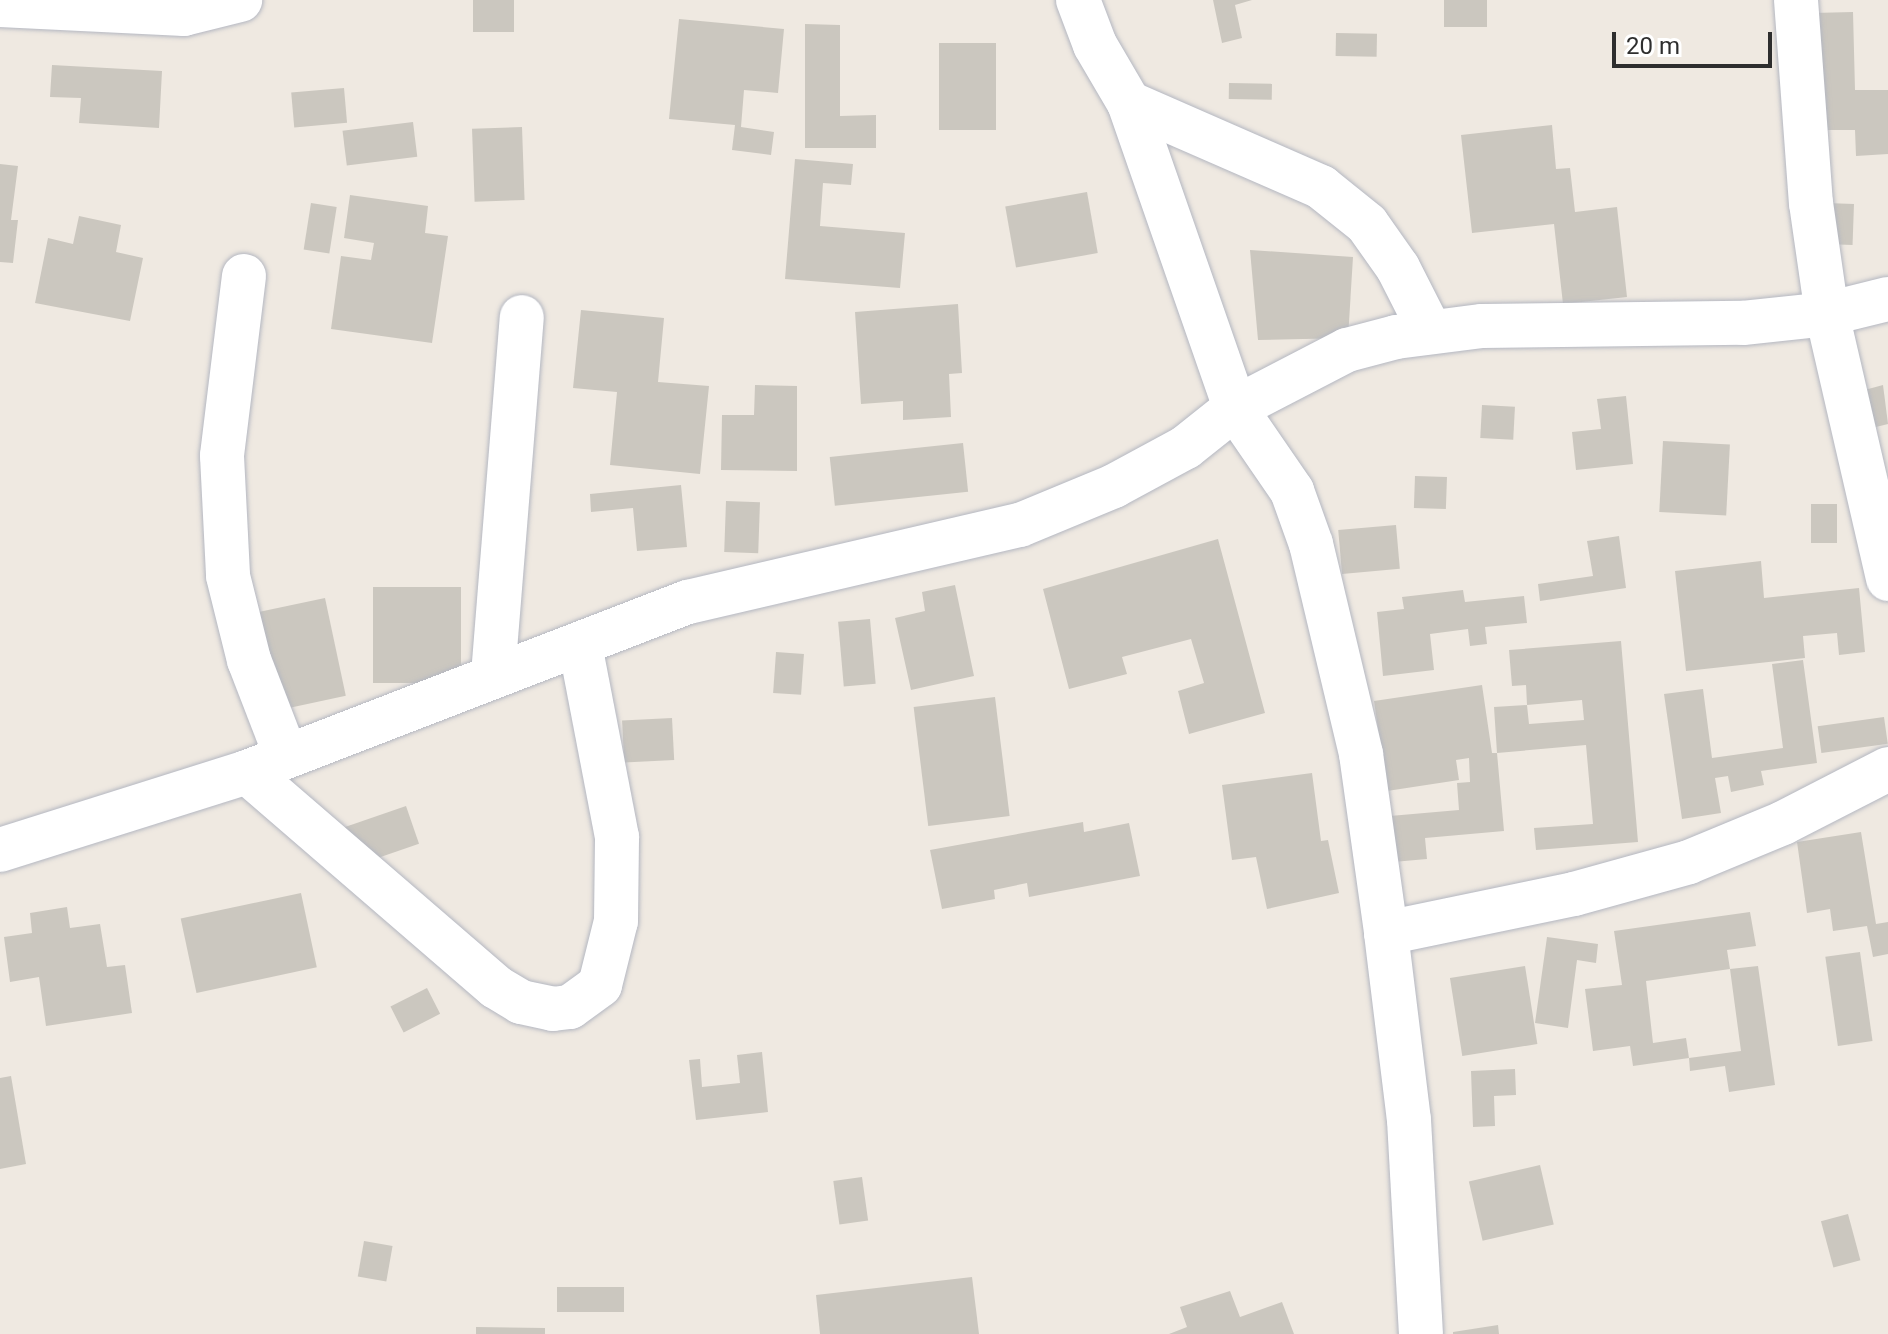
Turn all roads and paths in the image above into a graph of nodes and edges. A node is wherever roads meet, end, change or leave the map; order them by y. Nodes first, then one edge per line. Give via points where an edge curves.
1 (240, 0) edge
2 (1078, 0) edge
3 (1796, 0) edge
4 (0, 5) edge
5 (1129, 103) junction
6 (244, 276) dead end
7 (1888, 299) edge
8 (1827, 314) junction
9 (522, 317) dead end
10 (1430, 331) junction
11 (1235, 408) junction
12 (1888, 579) edge
13 (580, 645) junction
14 (493, 675) junction
15 (266, 764) junction
16 (1888, 769) edge
17 (0, 850) edge
18 (1386, 933) junction
19 (1421, 1334) edge

1 - 4 street via 184,14
2 - 5 street via 1095,45
3 - 8 street via 1811,203
5 - 10 street via 1321,187 1367,224 1398,268
5 - 11 street
6 - 15 street via 222,456 228,576
7 - 8 street
8 - 10 street via 1743,323
8 - 12 street
9 - 14 street
10 - 11 street via 1347,350
11 - 13 street via 1186,447 1114,486 1020,525 688,602
11 - 18 street via 1292,491 1311,544 1361,754
13 - 14 street
13 - 15 street via 617,837 616,921 600,985 570,1007 521,1002 496,987
14 - 15 street
15 - 17 street
16 - 18 street via 1783,823 1689,862 1574,894
18 - 19 street via 1409,1120

